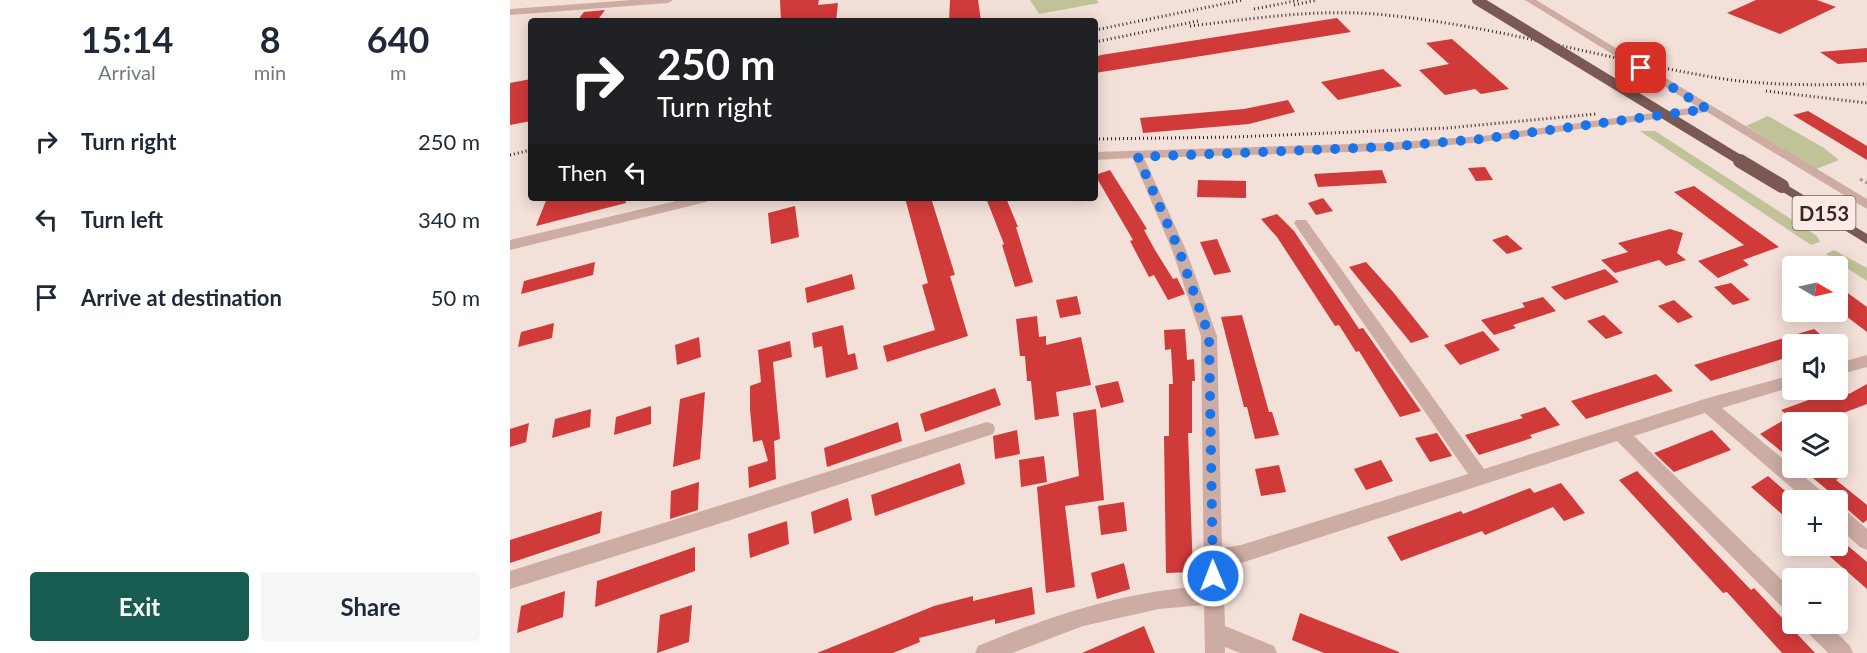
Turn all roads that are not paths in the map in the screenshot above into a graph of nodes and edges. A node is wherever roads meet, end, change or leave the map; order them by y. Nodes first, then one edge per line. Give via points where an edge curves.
1 (668, 0) edge
2 (1477, 0) edge
3 (1488, 0) edge
4 (1530, 0) edge
5 (510, 12) edge
6 (1707, 109) junction
7 (1098, 156) edge
8 (1138, 157) junction
9 (1786, 184) junction
10 (693, 201) edge
11 (1867, 205) edge
12 (1300, 223) dead end
13 (1867, 229) edge
14 (1867, 240) edge
15 (510, 244) edge
16 (1867, 361) edge
17 (1848, 366) edge
18 (1782, 384) edge
19 (1708, 405) junction
20 (987, 429) dead end
21 (1620, 433) junction
22 (1481, 478) junction
23 (1807, 490) edge
24 (1848, 525) edge
25 (1867, 541) edge
26 (1213, 558) junction
27 (510, 580) edge
28 (1782, 593) edge
29 (1214, 595) junction
30 (1823, 634) edge
31 (1215, 643) edge
32 (984, 653) edge
33 (1266, 653) edge
34 (1843, 653) edge

1 - 5 street
2 - 9 main road, D153, bridge
3 - 9 main road, D153
4 - 6 street
6 - 8 street via 1482,139
6 - 11 street
7 - 8 street
8 - 26 street via 1179,250 1209,336
9 - 13 main road, D153
9 - 14 main road, D153
10 - 15 street
12 - 22 street
16 - 17 street
18 - 19 street
19 - 21 street
19 - 23 street
20 - 27 street
21 - 22 street
21 - 28 street
22 - 26 street via 1241,554
24 - 25 street
26 - 29 street
29 - 31 street
29 - 32 street via 1159,599 1083,616
30 - 34 street
31 - 33 street

